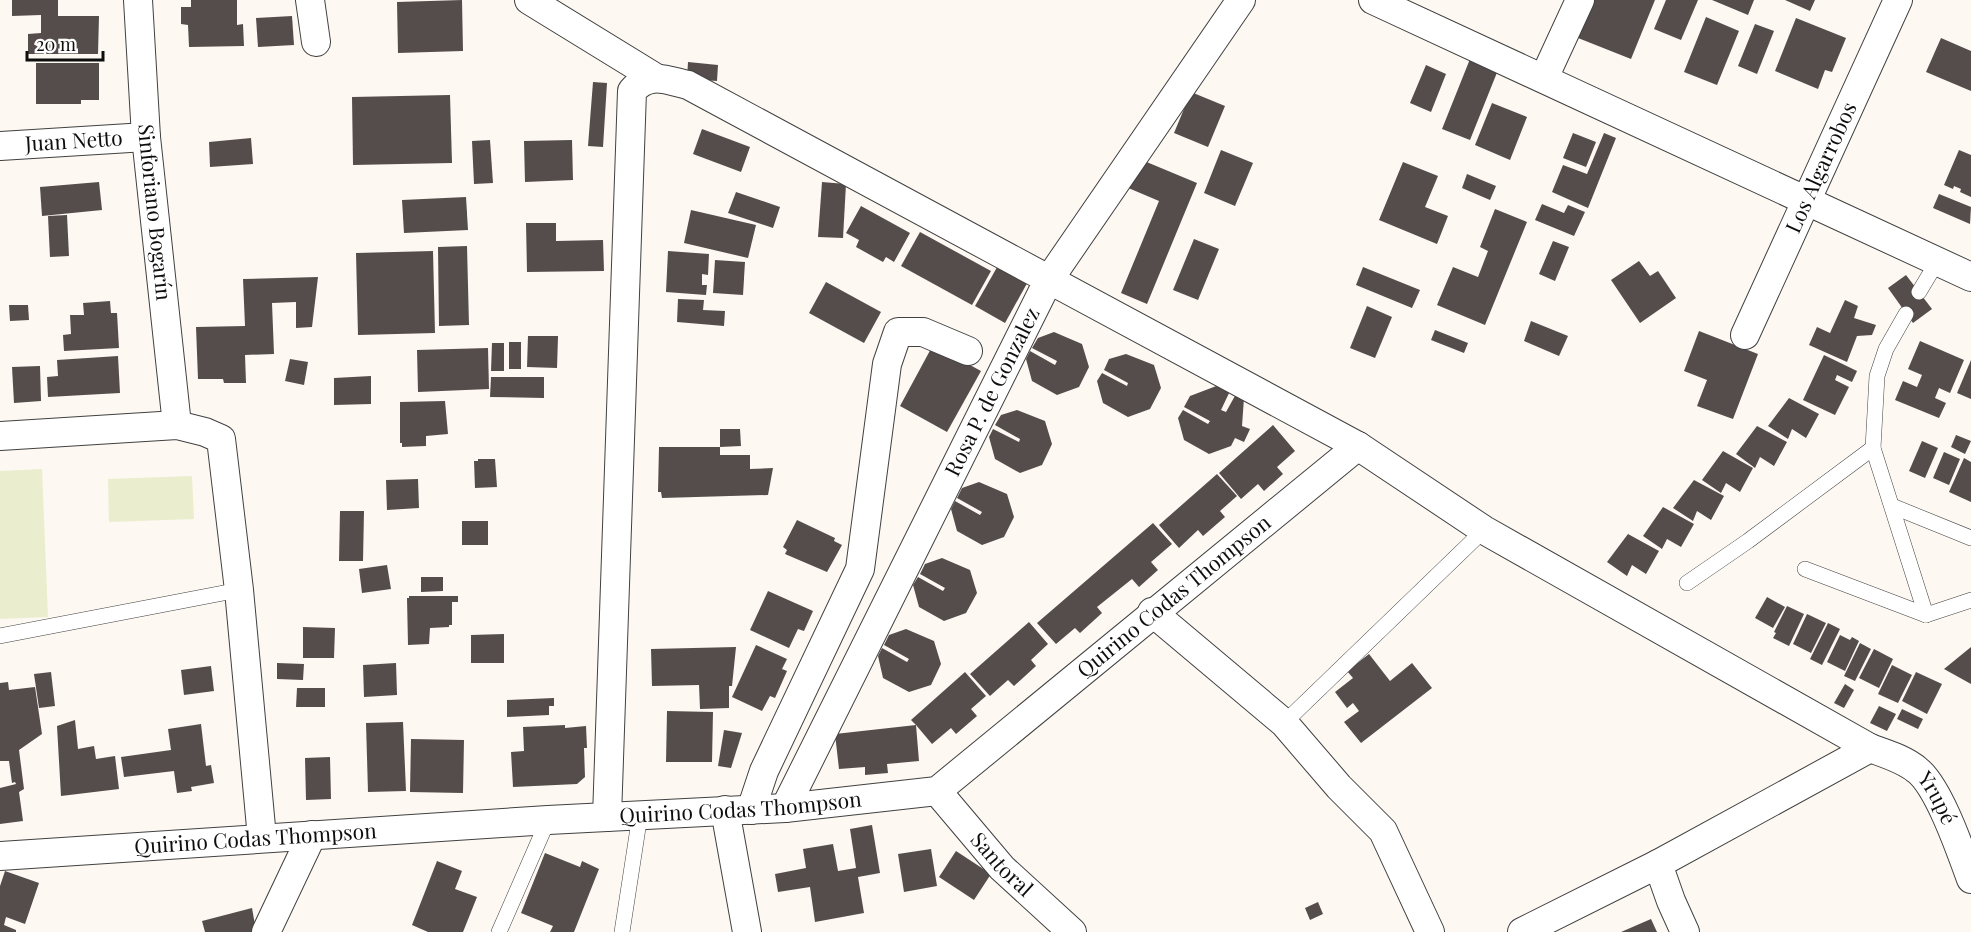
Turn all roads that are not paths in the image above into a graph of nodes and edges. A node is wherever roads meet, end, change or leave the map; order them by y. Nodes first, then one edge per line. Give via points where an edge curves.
1 (138, 0) edge
2 (310, 0) edge
3 (530, 0) edge
4 (1241, 0) edge
5 (1373, 0) edge
6 (1580, 0) edge
7 (1898, 0) edge
8 (316, 42) dead end
9 (656, 78) junction
10 (1544, 78) junction
11 (146, 137) junction
12 (0, 146) edge
13 (1806, 200) junction
14 (1937, 262) junction
15 (1971, 277) edge
16 (1048, 280) junction
17 (1919, 292) dead end
18 (1906, 314) dead end
19 (1745, 335) dead end
20 (968, 351) dead end
21 (177, 426) junction
22 (0, 436) edge
23 (1358, 446) junction
24 (1873, 448) junction
25 (1892, 506) junction
26 (1484, 530) junction
27 (1971, 538) edge
28 (1805, 569) dead end
29 (1687, 583) dead end
30 (239, 590) junction
31 (1971, 600) edge
32 (1152, 612) junction
33 (1926, 615) junction
34 (0, 636) edge
35 (1284, 723) junction
36 (1870, 748) junction
37 (937, 791) junction
38 (786, 808) junction
39 (738, 810) junction
40 (640, 815) junction
41 (607, 817) junction
42 (548, 820) junction
43 (312, 834) junction
44 (262, 838) junction
45 (0, 855) edge
46 (1658, 864) junction
47 (1971, 879) edge
48 (266, 932) edge
49 (499, 932) edge
50 (622, 932) edge
51 (747, 932) edge
52 (1072, 932) edge
53 (1430, 932) edge
54 (1522, 932) edge
55 (1685, 932) edge

1 - 11 street, Sinforiano Bogarín
2 - 8 street
3 - 9 street, Yrupé
4 - 16 street, Rosa P. de Gonzalez
5 - 10 street
6 - 10 street
7 - 13 street, Los Algarrobos
9 - 16 street, Yrupé via 688,85
9 - 41 street via 640,82 632,91
10 - 13 street
11 - 12 street, Juan Netto
11 - 21 street, Sinforiano Bogarín
13 - 14 street
13 - 19 street, Los Algarrobos
14 - 15 street
14 - 17 lane
16 - 23 street, Yrupé
16 - 38 street, Rosa P. de Gonzalez
18 - 24 lane via 1886,349 1877,376
20 - 39 street via 922,332 898,332 887,364 860,569 764,771
21 - 22 street
21 - 30 street via 221,440
23 - 26 street, Yrupé
23 - 32 street, Quirino Codas Thompson
24 - 25 lane
24 - 29 lane
25 - 27 lane
25 - 33 lane
26 - 35 lane
26 - 36 street, Yrupé
28 - 33 lane
30 - 34 lane
30 - 44 street
31 - 33 lane
32 - 35 street
32 - 37 street, Quirino Codas Thompson
35 - 53 street via 1383,831
36 - 46 street
36 - 47 street, Yrupé via 1904,761 1927,780
37 - 38 street, Quirino Codas Thompson
37 - 52 street, Santoral via 1002,868
38 - 39 street, Quirino Codas Thompson
39 - 40 street, Quirino Codas Thompson
39 - 51 street
40 - 41 street, Quirino Codas Thompson
40 - 50 lane
41 - 42 street, Quirino Codas Thompson
42 - 43 street, Quirino Codas Thompson
42 - 49 lane
43 - 44 street, Quirino Codas Thompson
43 - 48 street
44 - 45 street, Quirino Codas Thompson
46 - 54 street
46 - 55 street

